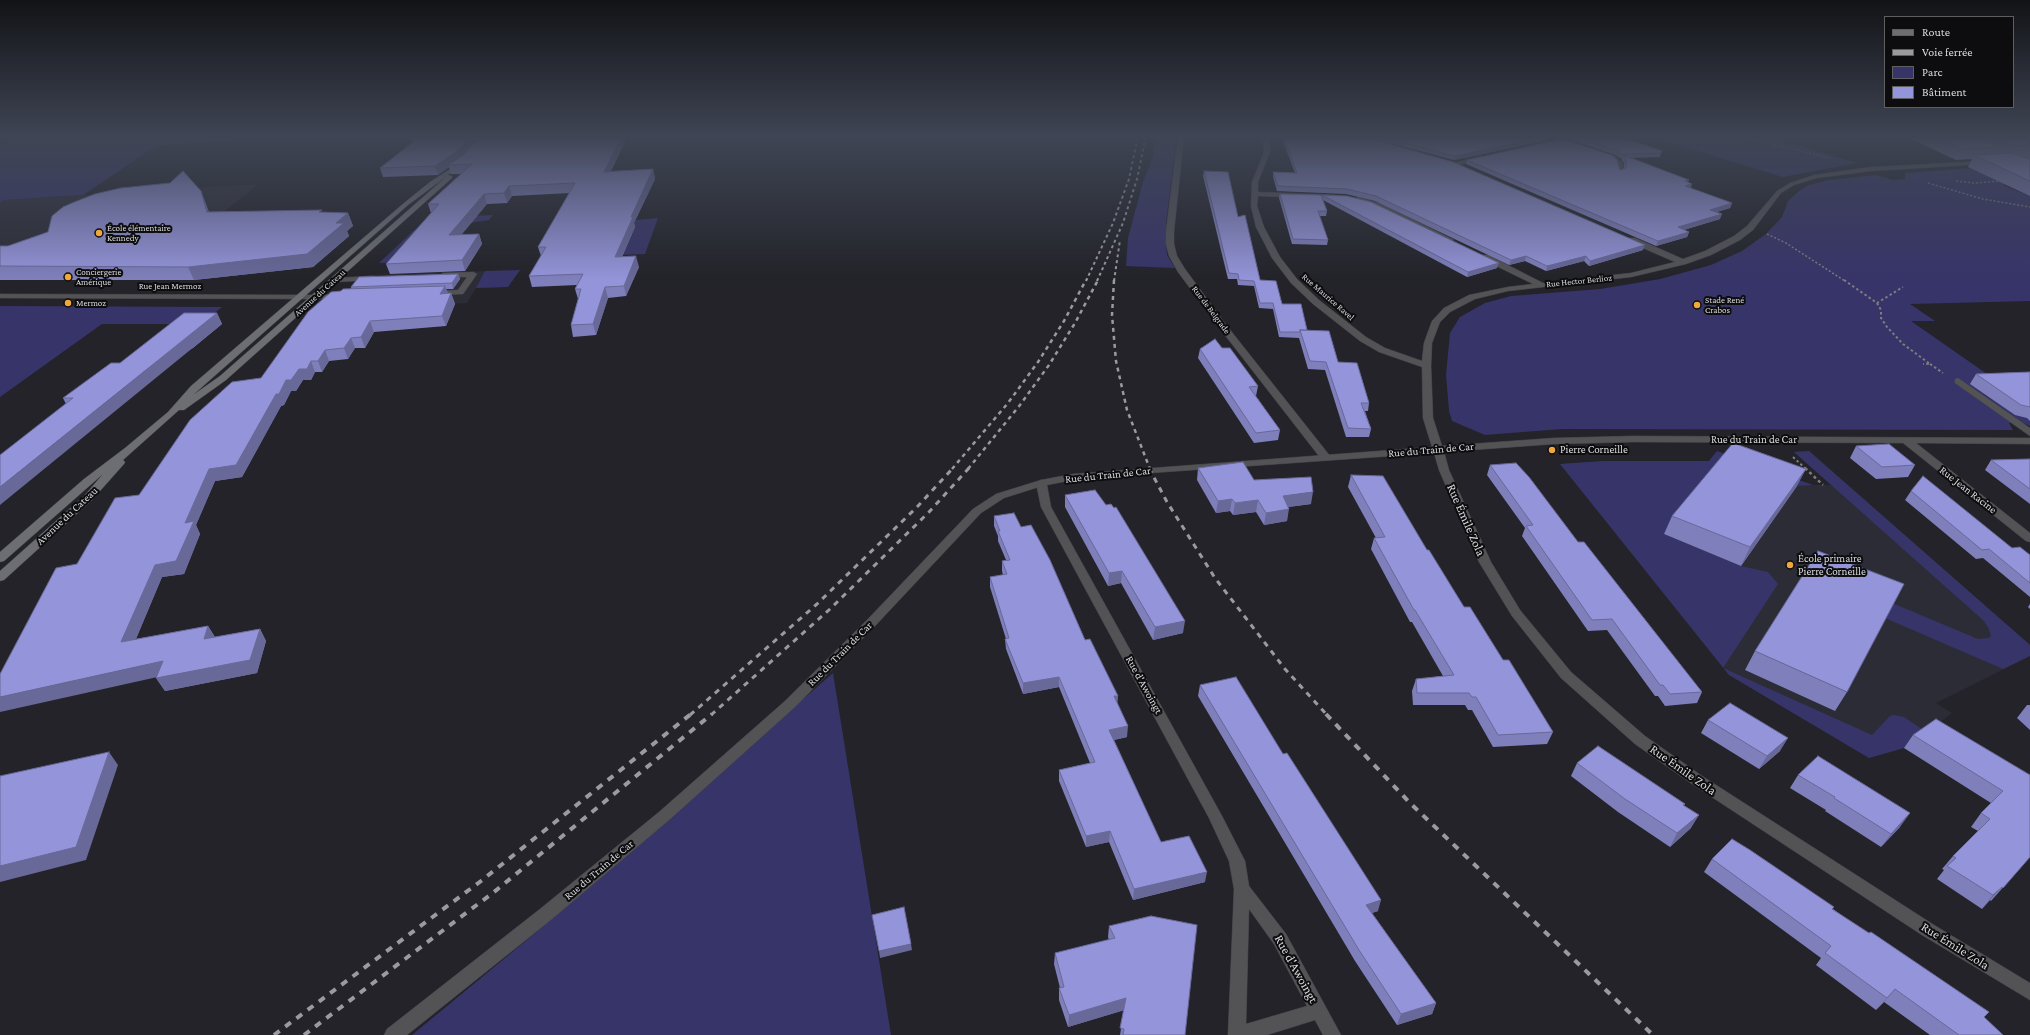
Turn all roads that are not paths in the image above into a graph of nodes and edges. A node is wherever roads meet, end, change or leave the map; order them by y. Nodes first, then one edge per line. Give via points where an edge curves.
1 (430, 184) edge
2 (442, 184) edge
3 (1175, 184) edge
4 (1256, 184) edge
5 (1794, 184) edge
6 (1254, 194) junction
7 (1626, 237) edge
8 (1459, 244) edge
9 (1481, 255) edge
10 (1683, 262) junction
11 (434, 276) edge
12 (381, 278) edge
13 (335, 280) junction
14 (1542, 285) junction
15 (422, 293) edge
16 (0, 296) edge
17 (347, 296) edge
18 (300, 297) junction
19 (316, 297) junction
20 (1426, 366) junction
21 (1958, 381) dead end
22 (170, 414) junction
23 (2030, 433) edge
24 (1905, 440) junction
25 (2030, 441) edge
26 (1438, 449) junction
27 (129, 450) junction
28 (1326, 458) junction
29 (1041, 483) junction
30 (2030, 539) edge
31 (0, 558) edge
32 (0, 578) edge
33 (1242, 889) junction
34 (2030, 992) edge
35 (1319, 1011) junction
36 (393, 1035) edge
37 (1238, 1035) edge
38 (1332, 1035) edge

1 - 18 main road, Avenue du Cateau
2 - 13 main road, Avenue du Cateau
3 - 28 street, Rue de Belgrade via 1170,231 1173,256 1181,270
4 - 6 street, Rue Maurice Ravel
5 - 10 street, Rue Hector Berlioz via 1784,188 1770,201 1757,220 1744,232 1728,243
6 - 8 street via 1349,197 1373,202
6 - 20 street, Rue Maurice Ravel via 1257,218 1267,244 1294,281 1327,312 1363,339 1395,356
7 - 10 street
9 - 14 street
10 - 14 street, Rue Hector Berlioz via 1626,276
11 - 15 street via 473,274 460,292
12 - 13 street
13 - 19 main road, Avenue du Cateau
14 - 20 street, Rue Hector Berlioz via 1483,294 1463,300 1447,310 1432,329
16 - 18 street, Rue Jean Mermoz
17 - 19 street, Rue Jean Mermoz
18 - 19 street, Rue Jean Mermoz
18 - 22 main road, Avenue du Cateau via 194,388
19 - 22 main road, Avenue du Cateau via 219,381
20 - 26 street, Rue Hector Berlioz via 1428,418
21 - 23 street
22 - 27 main road, Avenue du Cateau
24 - 25 street, Rue du Train de Car
24 - 26 street, Rue du Train de Car via 1571,440
24 - 30 street, Rue Jean Racine
26 - 28 street, Rue du Train de Car
26 - 34 street, Rue Émile Zola via 1444,470 1470,531 1503,593 1546,652 1590,697 1640,740 1697,780 1928,930
27 - 31 main road, Avenue du Cateau
27 - 32 main road, Avenue du Cateau via 88,498
28 - 29 street, Rue du Train de Car via 1114,473
29 - 33 street, Rue d'Awoingt via 1046,507 1230,845 1237,861
29 - 36 street, Rue du Train de Car via 1000,496 976,511 790,704 664,816 546,914
33 - 35 street, Rue d'Awoingt via 1280,939
33 - 37 street, Rue d'Awoingt
35 - 37 street, Rue d'Awoingt
35 - 38 street, Rue d'Awoingt

